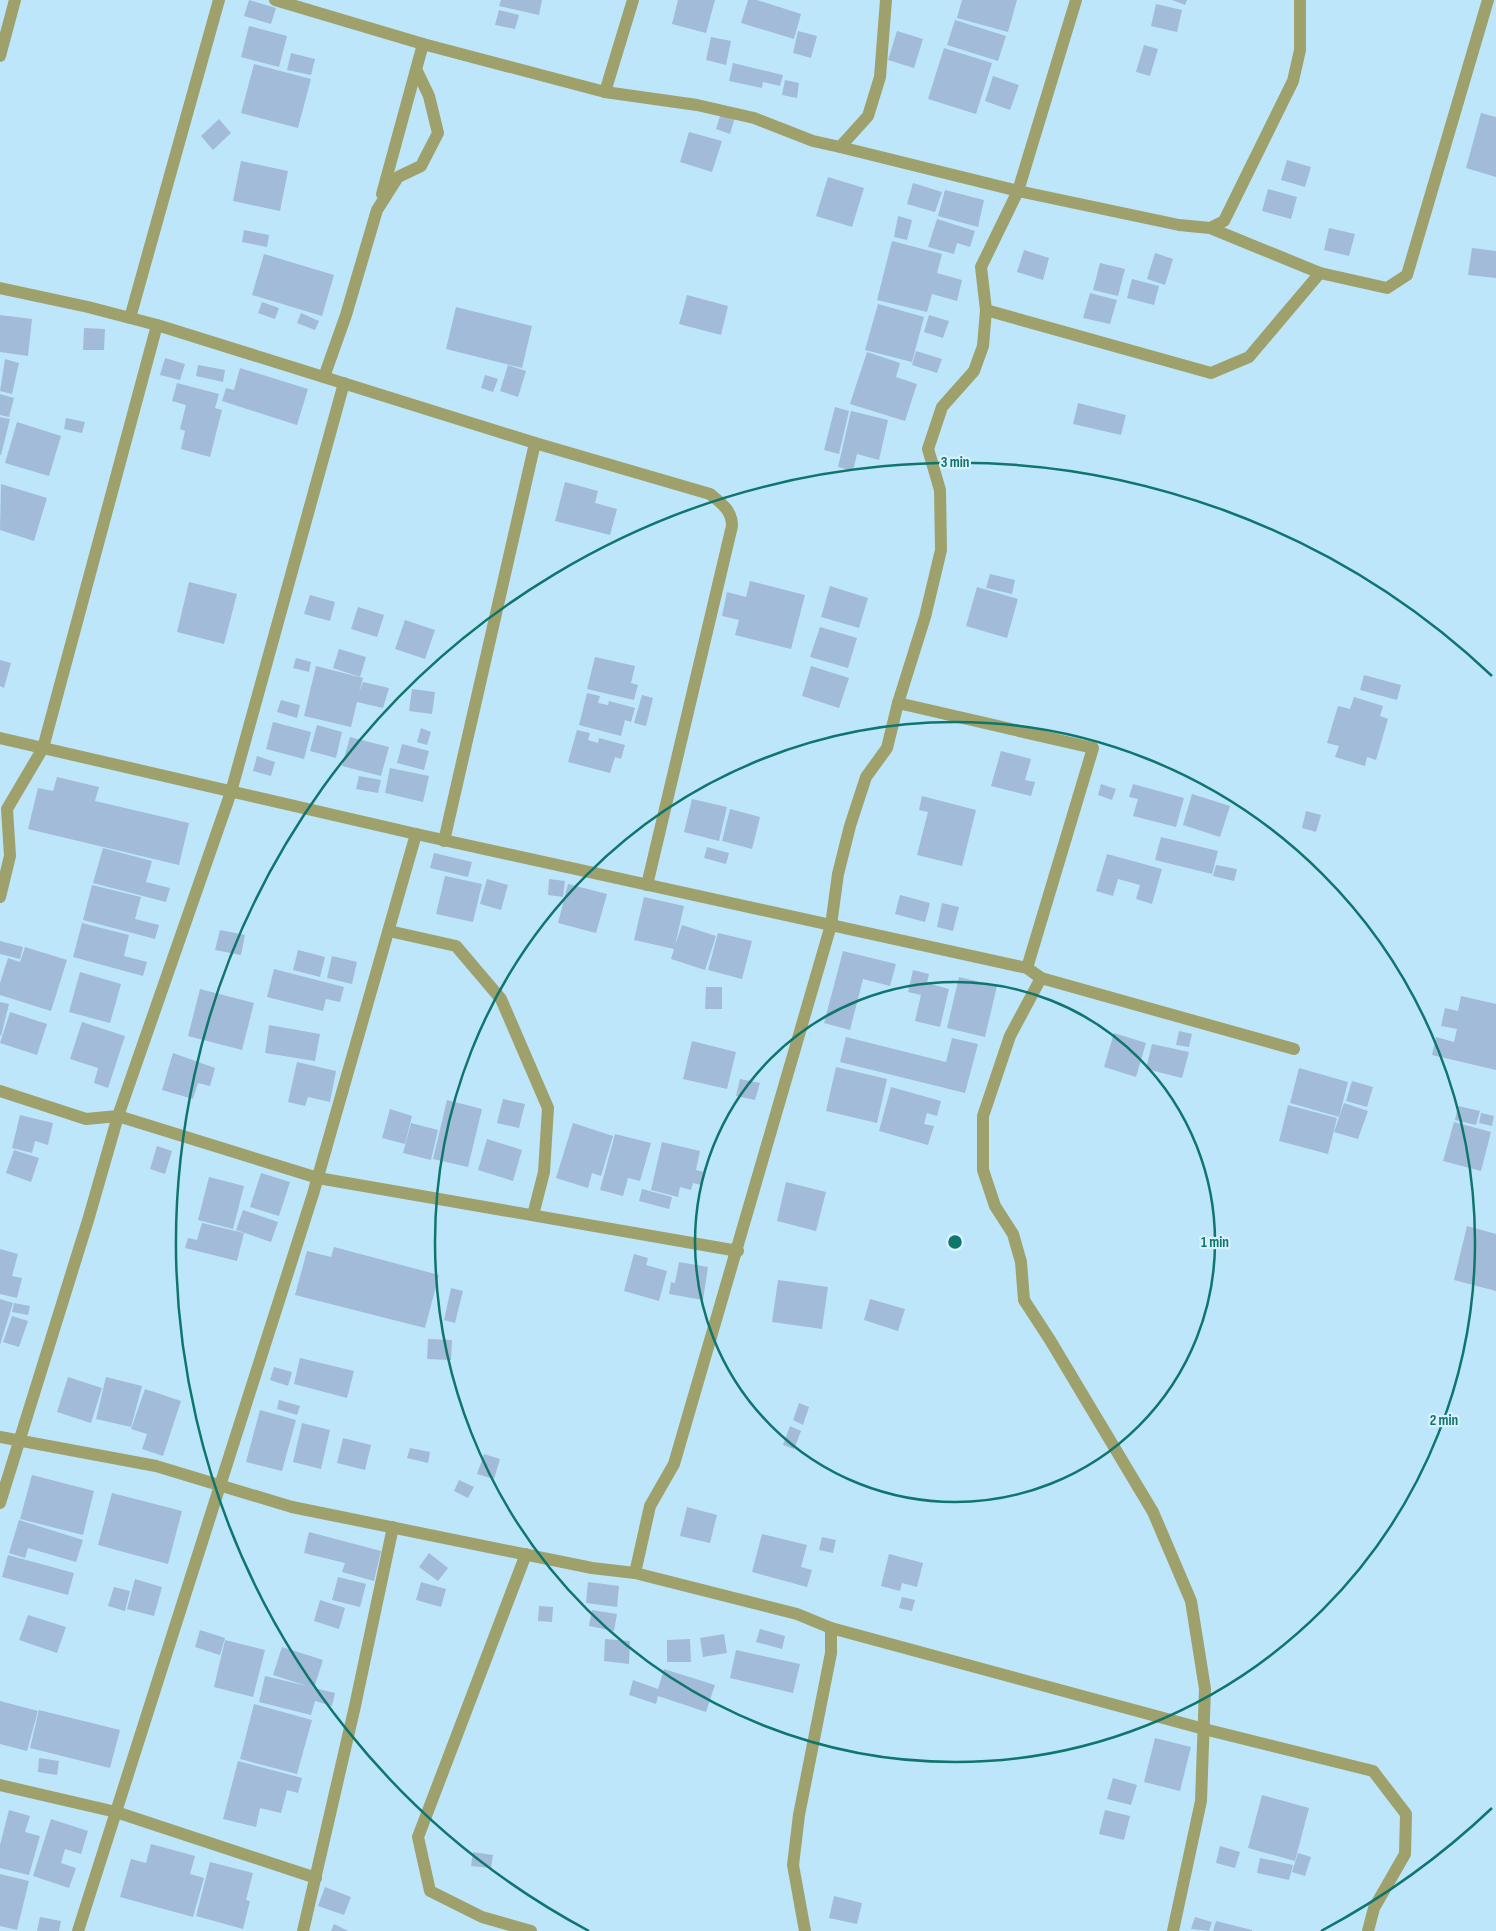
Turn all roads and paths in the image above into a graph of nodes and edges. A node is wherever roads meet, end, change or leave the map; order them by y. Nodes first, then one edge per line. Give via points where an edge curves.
1 (15, 0) edge
2 (219, 0) edge
3 (275, 0) edge
4 (632, 0) edge
5 (886, 0) edge
6 (1076, 0) edge
7 (1300, 0) edge
8 (1488, 0) edge
9 (423, 44) junction
10 (0, 56) edge
11 (417, 71) junction
12 (605, 92) junction
13 (840, 147) junction
14 (1018, 191) junction
15 (378, 210) junction
16 (1210, 228) junction
17 (1320, 273) junction
18 (0, 288) edge
19 (986, 310) junction
20 (130, 318) junction
21 (157, 325) junction
22 (324, 377) junction
23 (344, 383) junction
24 (535, 443) junction
25 (898, 703) junction
26 (0, 738) edge
27 (43, 748) junction
28 (231, 792) junction
29 (416, 834) junction
30 (444, 840) junction
31 (647, 885) junction
32 (0, 897) edge
33 (831, 925) junction
34 (389, 931) junction
35 (1027, 968) junction
36 (1041, 978) junction
37 (1294, 1049) dead end
38 (0, 1091) edge
39 (118, 1116) junction
40 (318, 1178) junction
41 (533, 1215) junction
42 (738, 1251) junction
43 (0, 1437) edge
44 (19, 1441) junction
45 (222, 1486) junction
46 (0, 1503) edge
47 (393, 1527) junction
48 (526, 1554) junction
49 (634, 1573) junction
50 (831, 1628) junction
51 (1204, 1729) junction
52 (0, 1785) edge
53 (116, 1812) junction
54 (316, 1878) junction
55 (78, 1931) edge
56 (303, 1931) edge
57 (530, 1931) edge
58 (805, 1931) edge
59 (1173, 1931) edge
60 (1368, 1931) edge

1 - 10 street
2 - 20 street
3 - 9 street
4 - 12 street
5 - 13 street via 880,77 868,116
6 - 14 street
7 - 16 street via 1300,50 1293,81 1224,221
8 - 17 street via 1407,275 1388,288
9 - 11 street
9 - 12 street
11 - 15 street
11 - 15 street via 430,96 438,133 421,166 398,177
12 - 13 street via 697,105 745,116 813,141
13 - 14 street
14 - 16 street via 1179,225
14 - 19 street via 981,267
15 - 22 street
16 - 17 street
17 - 19 street via 1249,357 1211,373
18 - 20 street
19 - 25 street via 984,346 974,371 942,407 928,449 940,490 941,550 925,617
20 - 21 street
21 - 22 street
21 - 27 street
22 - 23 street
23 - 24 street
23 - 28 street
24 - 30 street
24 - 31 street via 710,494 724,505 732,517
25 - 33 street via 887,748 866,778 850,826 838,874
25 - 35 street via 1093,748
26 - 27 street
27 - 28 street
27 - 32 street via 8,809 10,856
28 - 29 street
28 - 39 street
29 - 30 street
29 - 34 street
30 - 31 street
31 - 33 street
33 - 35 street
33 - 42 street
34 - 40 street
34 - 41 street via 456,946 502,999 548,1108 544,1172
35 - 36 street
36 - 37 street
36 - 51 street via 1010,1036 983,1116 983,1170 995,1206 1013,1234 1021,1262 1024,1300 1153,1512 1191,1601 1205,1689
38 - 39 street via 86,1118
39 - 40 street
39 - 44 street
40 - 41 street
40 - 45 street
41 - 42 street
42 - 49 street via 674,1464 650,1506
43 - 44 street
44 - 45 street via 156,1466
44 - 46 street
45 - 47 street via 292,1507
45 - 53 street
47 - 48 street
47 - 54 street
48 - 49 street
48 - 57 street via 418,1837 430,1891 482,1917
49 - 50 street via 797,1614
50 - 51 street
50 - 58 street via 831,1653 801,1806 793,1865
51 - 59 street via 1201,1801
51 - 60 street via 1372,1772 1406,1814 1405,1854 1374,1908
52 - 53 street
53 - 54 street
53 - 55 street
54 - 56 street

